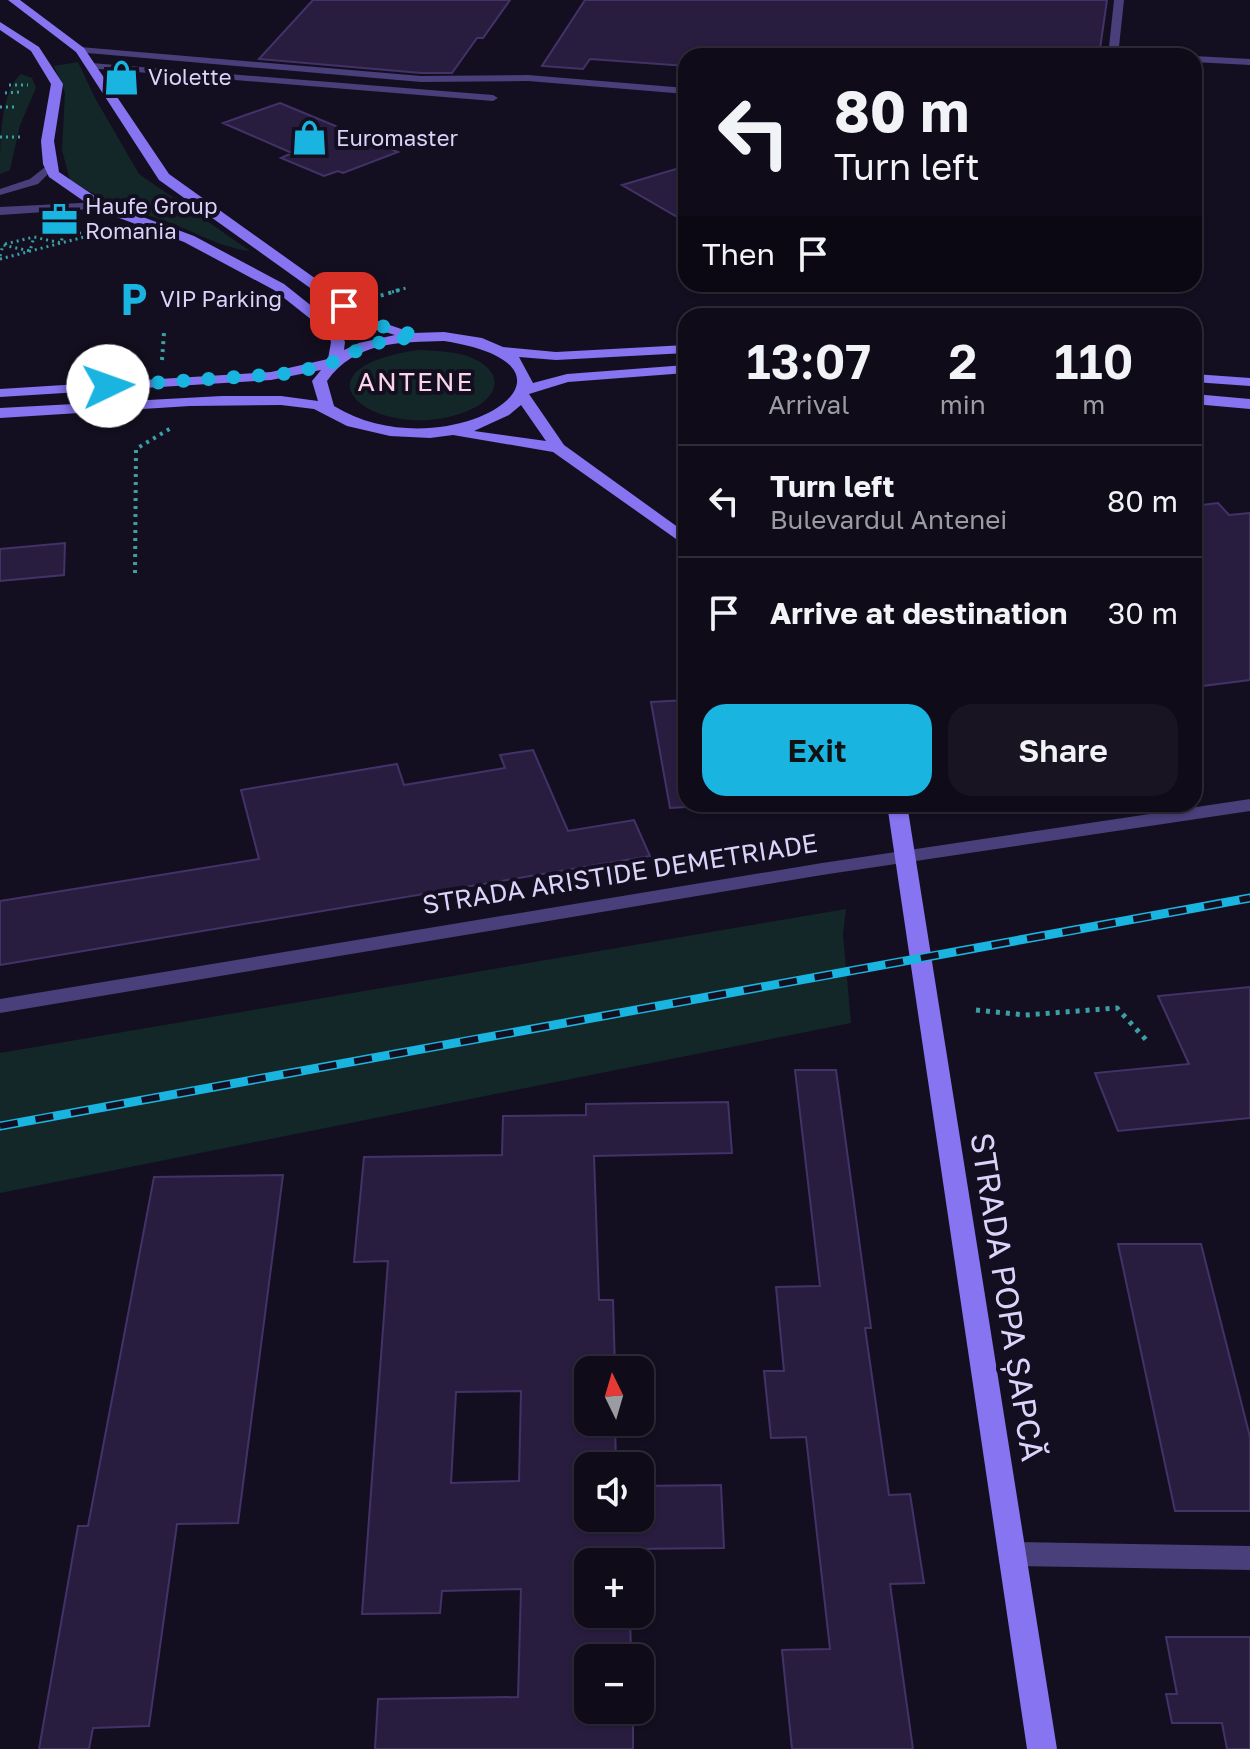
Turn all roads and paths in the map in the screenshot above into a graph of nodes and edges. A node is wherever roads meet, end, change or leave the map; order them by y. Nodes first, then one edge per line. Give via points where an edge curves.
1 (13, 0) edge
2 (1119, 0) edge
3 (0, 25) edge
4 (1114, 48) edge
5 (80, 50) junction
6 (1202, 59) edge
7 (1250, 62) edge
8 (91, 66) junction
9 (9, 85) dead end
10 (26, 85) dead end
11 (678, 90) edge
12 (19, 92) dead end
13 (5, 93) dead end
14 (493, 98) dead end
15 (0, 107) edge
16 (15, 107) dead end
17 (0, 137) edge
18 (28, 137) dead end
19 (49, 167) junction
20 (0, 192) edge
21 (100, 206) junction
22 (0, 211) edge
23 (48, 234) dead end
24 (34, 237) junction
25 (61, 243) junction
26 (2, 245) edge
27 (30, 251) junction
28 (0, 257) edge
29 (406, 288) dead end
30 (371, 298) dead end
31 (164, 333) dead end
32 (418, 336) junction
33 (678, 349) edge
34 (502, 351) junction
35 (162, 360) dead end
36 (333, 362) junction
37 (678, 370) edge
38 (1202, 379) edge
39 (1250, 382) edge
40 (523, 392) junction
41 (0, 393) edge
42 (1202, 400) edge
43 (1250, 404) edge
44 (327, 408) junction
45 (0, 413) edge
46 (172, 428) dead end
47 (448, 432) junction
48 (558, 448) junction
49 (678, 535) edge
50 (135, 573) dead end
51 (1250, 805) edge
52 (898, 812) edge
53 (906, 856) junction
54 (0, 1006) edge
55 (976, 1010) dead end
56 (1148, 1042) dead end
57 (1012, 1554) junction
58 (1250, 1558) edge
59 (1042, 1749) edge

1 - 5 main road
2 - 4 lane
3 - 19 main road via 35,49 57,84
5 - 8 main road
5 - 11 lane via 421,79 528,78
6 - 7 lane
8 - 14 lane
8 - 32 main road via 164,177 367,322
9 - 10 path
12 - 13 path
15 - 16 path
17 - 18 path
19 - 20 lane via 32,184
19 - 21 main road
21 - 22 lane
21 - 36 main road via 189,239 279,287 333,330 338,342
23 - 24 path
24 - 25 path
24 - 26 path
24 - 27 path
25 - 25 path via 63,230 92,235
25 - 27 path
26 - 27 path
26 - 28 path
27 - 28 path
29 - 30 path
31 - 35 path
32 - 34 main road via 464,339
32 - 36 main road via 371,344
33 - 34 main road via 556,356
34 - 40 main road via 524,373
36 - 41 main road via 271,376
36 - 44 main road via 318,386
37 - 40 main road via 567,378
38 - 39 main road
40 - 47 main road via 495,417
40 - 48 main road
42 - 43 main road
44 - 45 main road via 255,400
44 - 47 main road via 347,422 377,431
46 - 50 path via 136,449
47 - 48 main road
48 - 49 main road
51 - 53 street, STRADA ARISTIDE DEMETRIADE
52 - 53 main road, STRADA POPA ȘAPCĂ
53 - 54 street, STRADA ARISTIDE DEMETRIADE
53 - 57 main road, STRADA POPA ȘAPCĂ
55 - 56 path via 1025,1015 1117,1008
57 - 58 street
57 - 59 main road, STRADA POPA ȘAPCĂ

